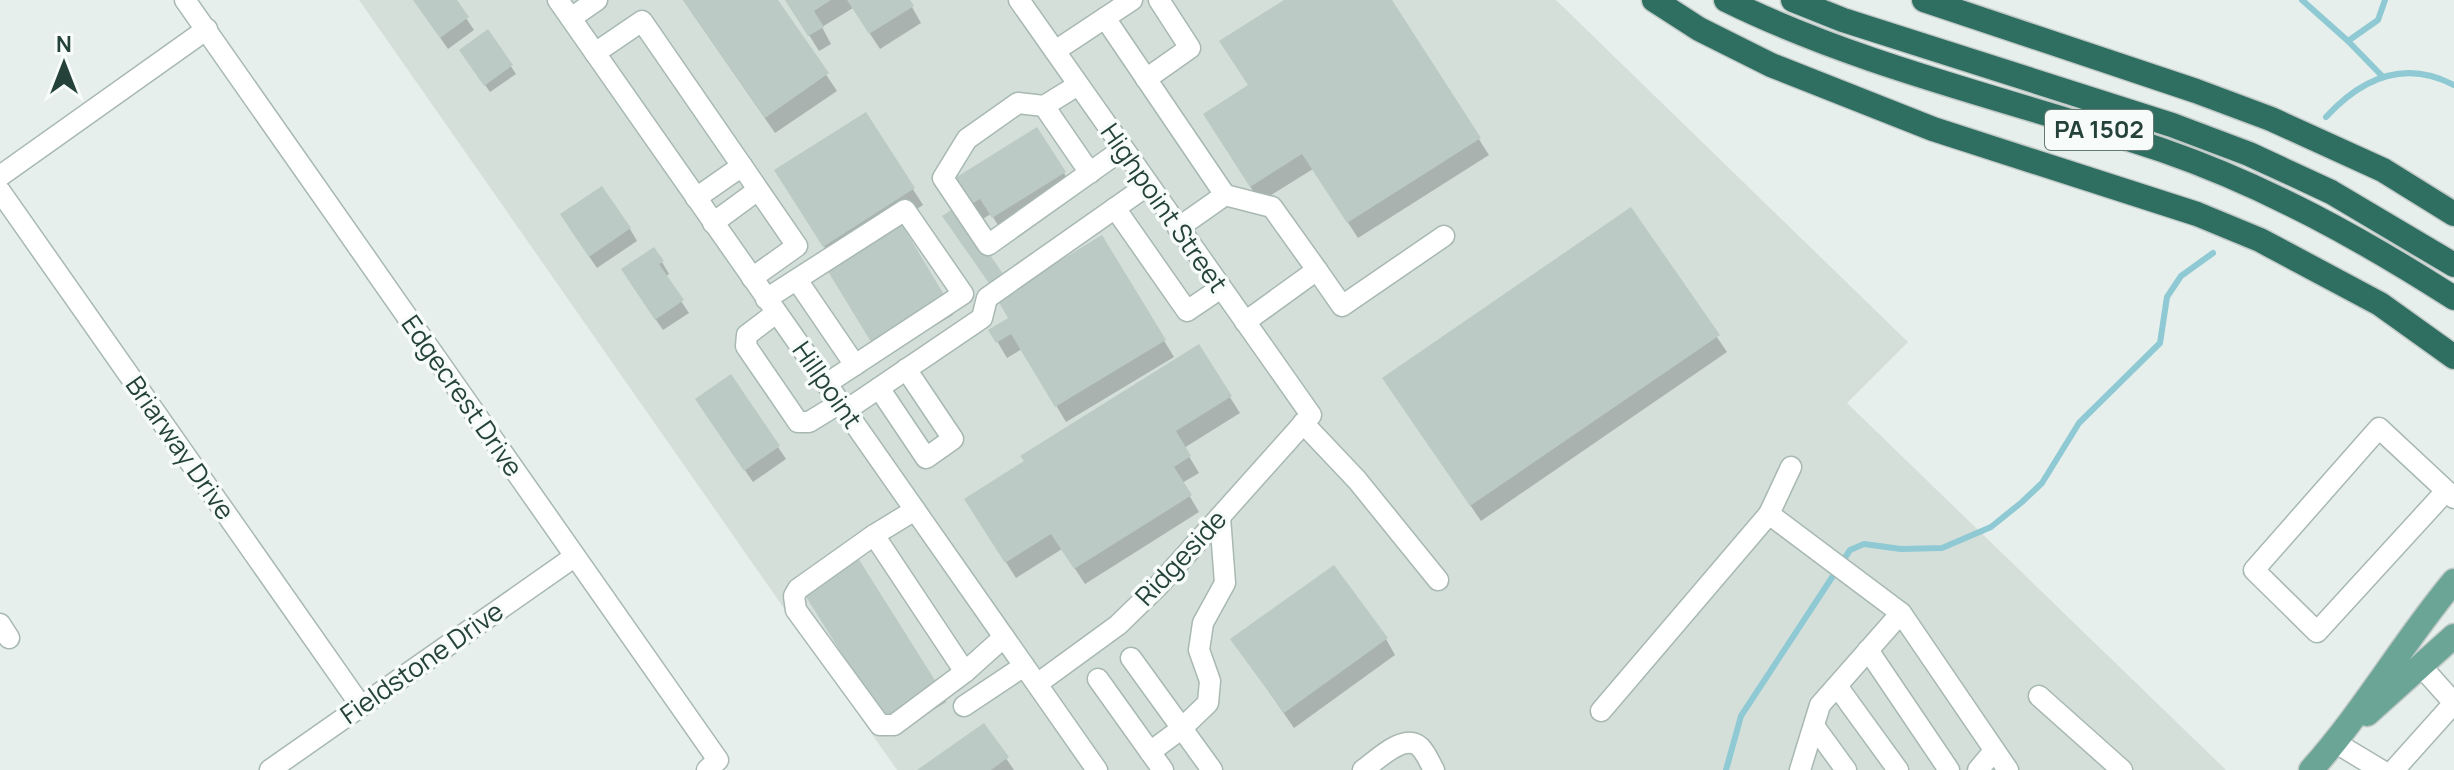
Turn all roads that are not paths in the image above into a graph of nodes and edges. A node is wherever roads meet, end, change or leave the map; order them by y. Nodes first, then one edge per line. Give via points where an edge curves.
1 (185, 0) edge
2 (558, 0) edge
3 (597, 0) edge
4 (1019, 0) edge
5 (1132, 0) edge
6 (1159, 0) edge
7 (1654, 0) edge
8 (1726, 0) edge
9 (1793, 0) edge
10 (1924, 0) edge
11 (571, 18) junction
12 (1105, 18) junction
13 (207, 29) junction
14 (1055, 51) junction
15 (595, 53) junction
16 (1146, 79) junction
17 (1078, 85) junction
18 (1044, 106) junction
19 (1123, 149) junction
20 (742, 166) junction
21 (1090, 173) junction
22 (0, 176) edge
23 (1148, 185) junction
24 (758, 190) junction
25 (0, 191) edge
26 (1225, 195) junction
27 (696, 198) junction
28 (1115, 208) junction
29 (2454, 214) edge
30 (713, 223) junction
31 (1178, 228) junction
32 (1444, 236) dead end
33 (2454, 265) edge
34 (1317, 270) junction
35 (752, 278) junction
36 (797, 280) junction
37 (1221, 288) junction
38 (2454, 298) edge
39 (771, 306) junction
40 (1245, 322) junction
41 (2454, 357) edge
42 (855, 365) junction
43 (906, 369) junction
44 (826, 384) junction
45 (879, 388) junction
46 (843, 407) junction
47 (1307, 419) junction
48 (1791, 467) dead end
49 (2450, 494) edge
50 (915, 510) junction
51 (1769, 514) junction
52 (1220, 517) junction
53 (874, 535) junction
54 (574, 557) junction
55 (1438, 580) dead end
56 (2454, 581) edge
57 (1901, 613) junction
58 (2454, 636) edge
59 (1004, 637) junction
60 (1868, 650) junction
61 (1131, 658) dead end
62 (1024, 666) junction
63 (2421, 666) junction
64 (965, 672) junction
65 (1098, 679) dead end
66 (1037, 684) junction
67 (1837, 686) junction
68 (2039, 696) dead end
69 (361, 706) junction
70 (964, 706) dead end
71 (1601, 711) dead end
72 (1814, 726) junction
73 (1181, 729) junction
74 (2336, 743) junction
75 (1994, 751) junction
76 (1150, 752) junction
77 (713, 765) edge
78 (1087, 766) edge
79 (1801, 769) edge
80 (270, 770) edge
81 (1163, 770) edge
82 (1212, 770) edge
83 (1363, 770) edge
84 (1434, 770) edge
85 (1846, 770) edge
86 (1898, 770) edge
87 (1949, 770) edge
88 (1978, 770) edge
89 (2008, 770) edge
90 (2122, 770) edge
91 (2311, 770) edge
92 (2381, 770) edge
93 (2394, 770) edge

1 - 13 street, Edgecrest Drive
2 - 11 street, Hillpoint
3 - 11 street
4 - 14 street, Highpoint Street
5 - 12 street
6 - 16 street via 1190,48
7 - 41 highway via 1771,65 1933,129 2197,214 2260,240 2380,304
8 - 38 highway, PA 1502 via 1836,47 2240,180 2321,218
9 - 33 highway, PA 1502 via 2249,154 2331,192
10 - 29 highway via 2271,119 2383,170
11 - 15 street, Hillpoint
12 - 14 street
12 - 16 street
13 - 22 street
13 - 54 street, Edgecrest Drive
14 - 17 street, Highpoint Street
15 - 20 street via 642,21
15 - 27 street, Hillpoint
16 - 26 street
17 - 18 street
17 - 19 street, Highpoint Street
18 - 21 street
18 - 21 street via 1018,103 967,139 943,178 988,245
19 - 21 street
19 - 23 street, Highpoint Street
20 - 24 street
20 - 27 street
23 - 28 street
23 - 31 street, Highpoint Street
24 - 30 street
24 - 35 street via 797,246
25 - 69 street, Briarway Drive
26 - 31 street
26 - 34 street via 1272,207
27 - 30 street, Hillpoint
28 - 37 street via 1187,311
28 - 43 street via 987,298 982,318
30 - 35 street, Hillpoint
31 - 37 street, Highpoint Street
32 - 34 street via 1342,306
34 - 40 street
35 - 39 street, Hillpoint
36 - 39 street
36 - 42 street
36 - 42 street via 905,210 963,294
37 - 40 street, Highpoint Street
39 - 44 street, Hillpoint
39 - 46 street via 747,335 746,346 798,422
40 - 47 street, Highpoint Street
42 - 44 street
43 - 45 street
43 - 45 street via 953,439 926,458
44 - 46 street, Hillpoint
45 - 46 street
46 - 50 street, Hillpoint
47 - 52 street, Ridgeside
47 - 55 street, Highpoint Street
48 - 51 street
49 - 49 street via 2379,428 2254,570 2317,632
50 - 53 street
50 - 59 street, Hillpoint
51 - 57 street
51 - 71 street
52 - 66 street, Ridgeside via 1118,625
52 - 73 street via 1225,583 1203,623 1199,650 1210,681 1208,703
53 - 64 street
53 - 64 street via 798,589 796,610 880,725 894,725
54 - 69 street, Fieldstone Drive
54 - 77 street, Edgecrest Drive
56 - 74 main road
57 - 60 street
57 - 75 street
58 - 63 main road
59 - 62 street, Hillpoint
59 - 64 street
60 - 67 street
60 - 87 street
61 - 73 street
62 - 66 street, Hillpoint
62 - 70 street
63 - 74 main road
63 - 93 street via 2454,703
65 - 76 street
66 - 78 street, Hillpoint
67 - 72 street via 1820,705
67 - 86 street
68 - 90 street
69 - 80 street, Fieldstone Drive
72 - 79 street
72 - 85 street
73 - 76 street
73 - 82 street
74 - 91 main road
74 - 92 street
75 - 88 street
75 - 89 street
76 - 81 street
83 - 84 street via 1392,749 1411,743 1420,747

